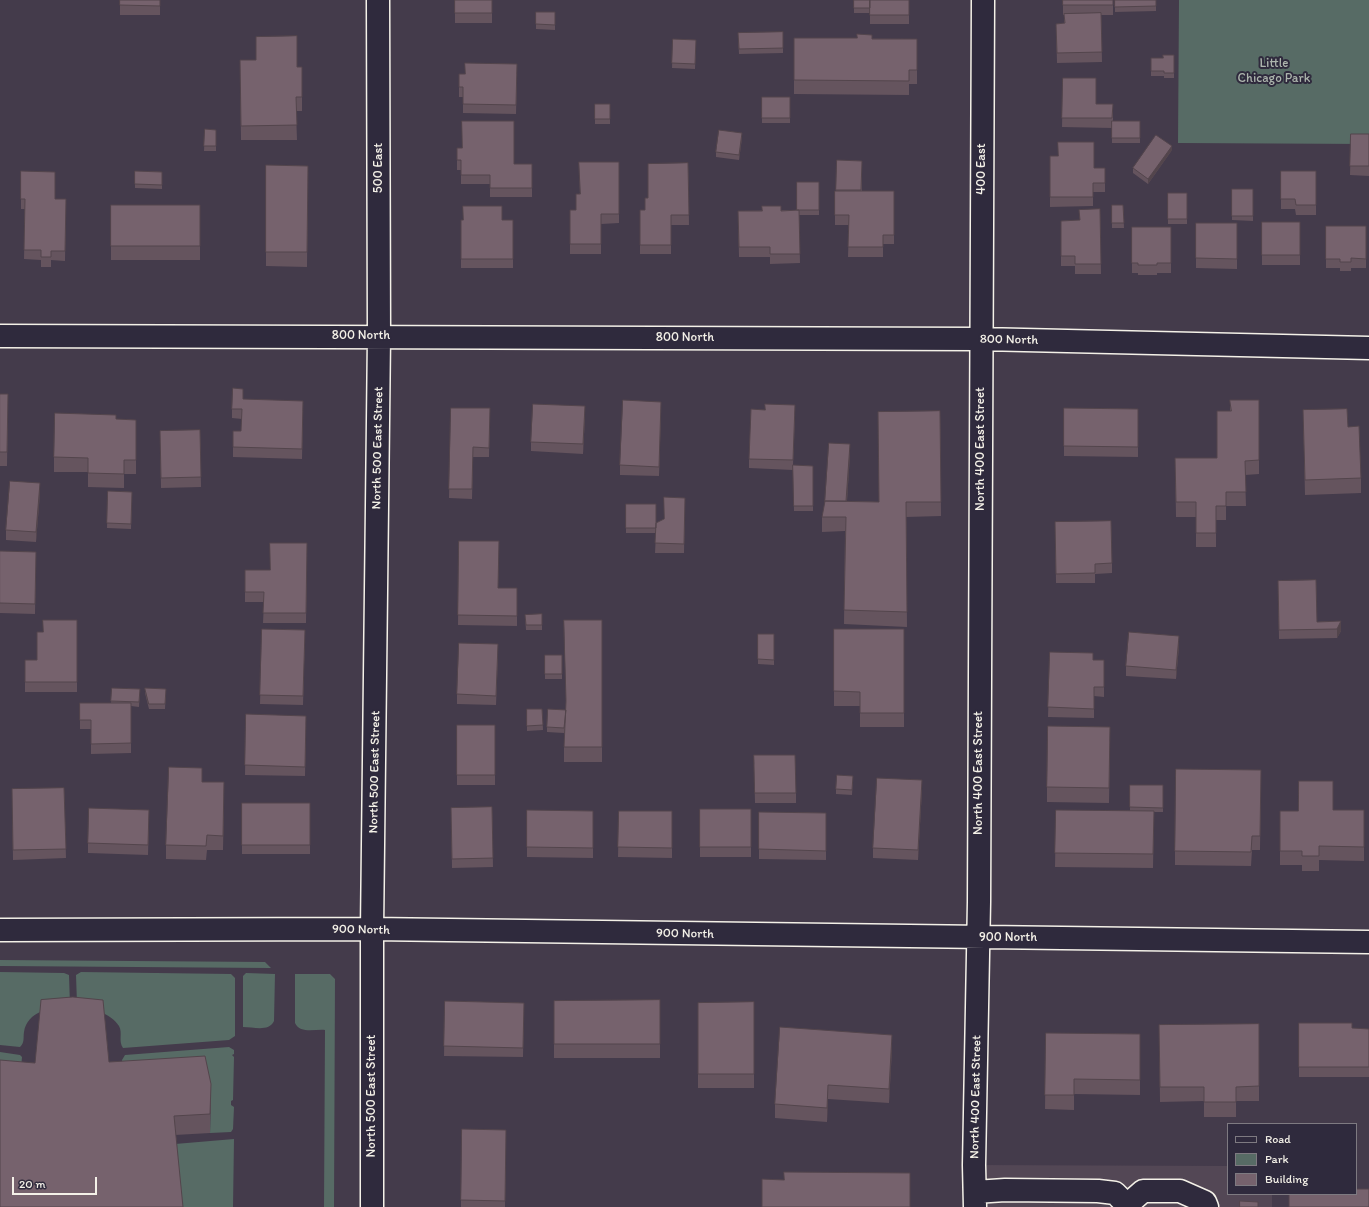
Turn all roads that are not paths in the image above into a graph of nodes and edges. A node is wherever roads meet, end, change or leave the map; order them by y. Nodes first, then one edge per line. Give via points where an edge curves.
1 (378, 0) edge
2 (982, 0) edge
3 (0, 336) edge
4 (379, 336) junction
5 (981, 339) junction
6 (1369, 348) edge
7 (0, 930) edge
8 (372, 930) junction
9 (978, 938) junction
10 (1369, 942) edge
11 (1057, 1199) edge
12 (975, 1200) edge
13 (1127, 1206) edge
14 (372, 1207) edge
15 (1207, 1207) edge

1 - 4 street, 500 East
2 - 5 street, 400 East
3 - 4 street, 800 North
4 - 5 street, 800 North
4 - 8 street, North 500 East Street
5 - 6 street, 800 North
5 - 9 street, North 400 East Street
7 - 8 street, 900 North
8 - 9 street, 900 North
8 - 14 street, North 500 East Street
9 - 10 street, 900 North
9 - 12 street, North 400 East Street
11 - 12 street via 1005,1190
11 - 13 street via 1098,1191 1114,1193
13 - 15 street via 1143,1191 1180,1191 1206,1202

